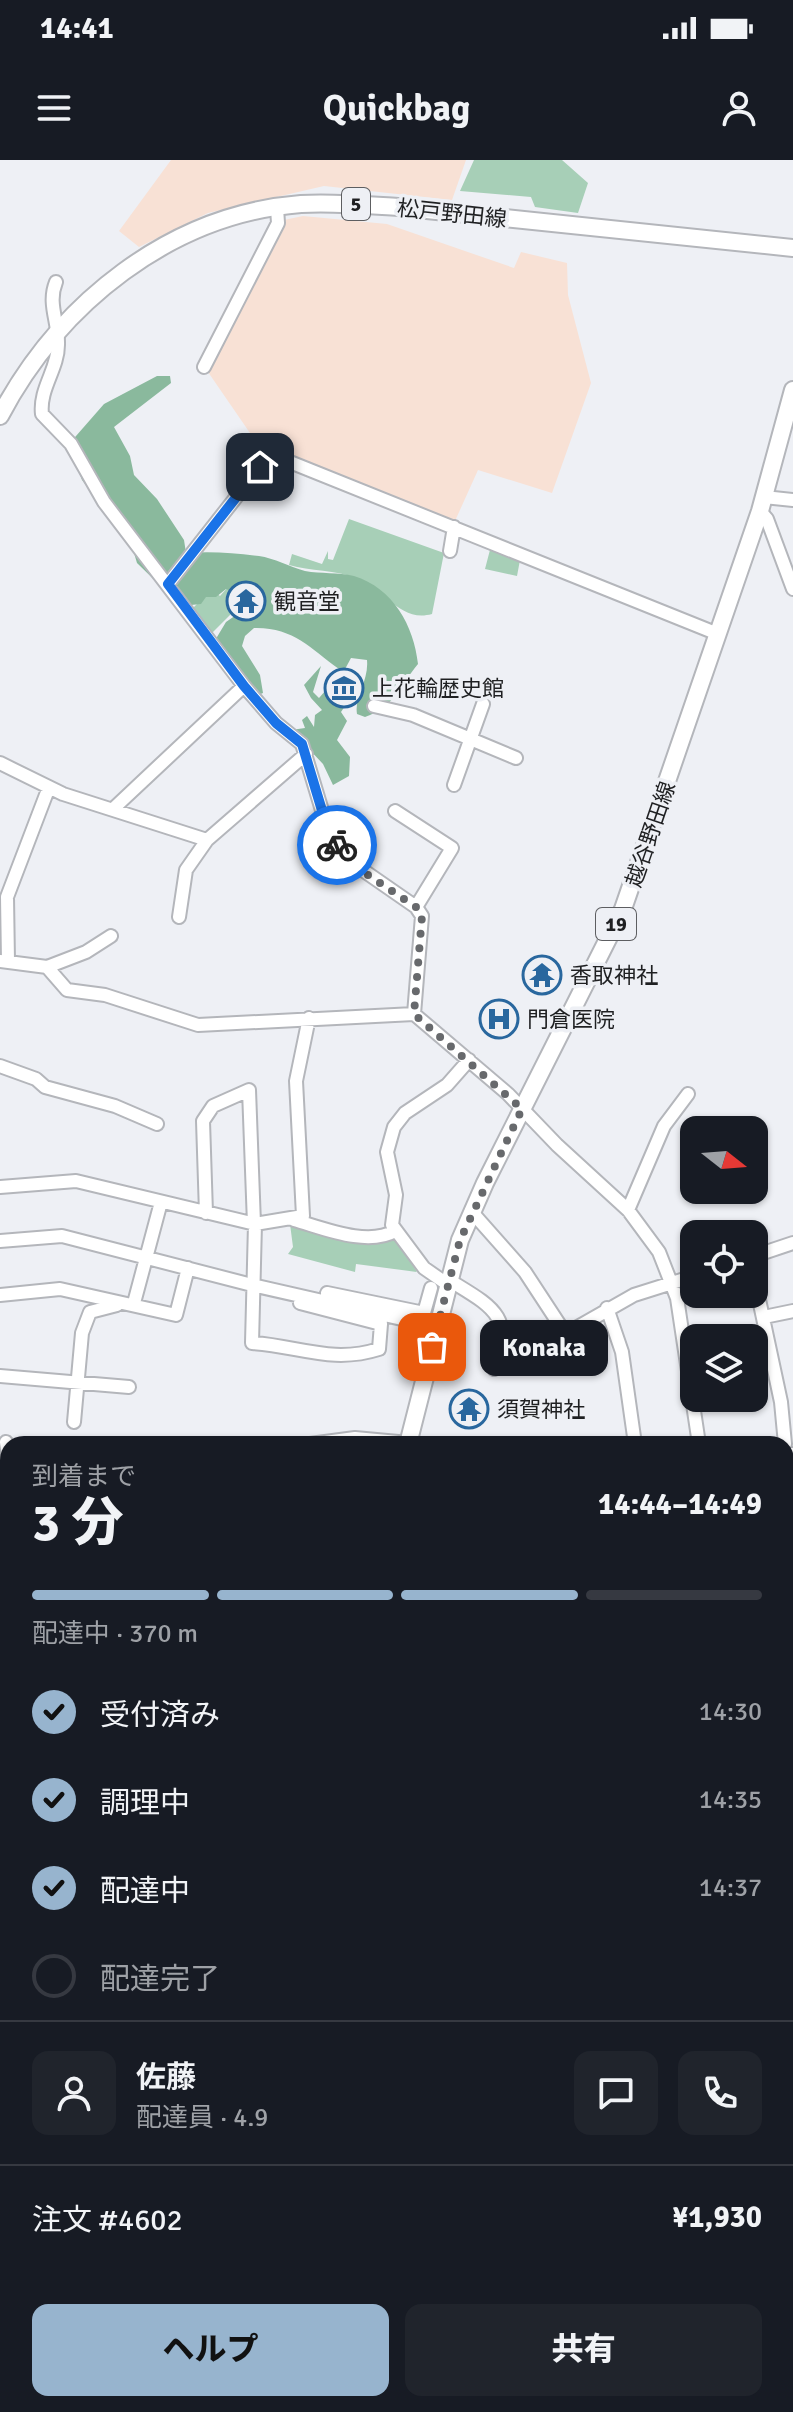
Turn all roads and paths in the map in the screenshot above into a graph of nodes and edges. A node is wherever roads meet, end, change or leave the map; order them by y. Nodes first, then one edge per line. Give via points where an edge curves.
1 (277, 208) junction
2 (793, 248) edge
3 (56, 282) dead end
4 (57, 328) junction
5 (204, 367) dead end
6 (793, 390) edge
7 (0, 416) edge
8 (793, 500) edge
9 (762, 504) junction
10 (454, 527) junction
11 (450, 551) dead end
12 (168, 584) junction
13 (793, 589) edge
14 (718, 634) junction
15 (244, 686) junction
16 (483, 704) dead end
17 (374, 706) dead end
18 (470, 740) junction
19 (306, 754) junction
20 (516, 758) dead end
21 (0, 763) edge
22 (454, 785) dead end
23 (49, 787) junction
24 (113, 809) junction
25 (395, 811) dead end
26 (207, 840) junction
27 (416, 907) junction
28 (179, 917) dead end
29 (111, 936) dead end
30 (4, 961) edge
31 (47, 967) junction
32 (414, 1014) junction
33 (309, 1018) junction
34 (469, 1060) junction
35 (0, 1066) edge
36 (688, 1094) dead end
37 (522, 1109) junction
38 (157, 1124) dead end
39 (0, 1187) edge
40 (161, 1202) junction
41 (628, 1210) junction
42 (471, 1211) junction
43 (206, 1213) junction
44 (290, 1219) junction
45 (254, 1224) junction
46 (395, 1231) junction
47 (0, 1241) edge
48 (793, 1243) edge
49 (768, 1251) edge
50 (145, 1257) junction
51 (188, 1268) junction
52 (680, 1281) edge
53 (252, 1284) junction
54 (442, 1284) junction
55 (673, 1284) junction
56 (0, 1295) edge
57 (130, 1303) junction
58 (607, 1308) junction
59 (762, 1308) edge
60 (793, 1311) edge
61 (764, 1317) junction
62 (437, 1327) junction
63 (494, 1369) dead end
64 (0, 1376) edge
65 (76, 1383) junction
66 (129, 1387) dead end
67 (74, 1422) dead end
68 (410, 1436) edge
69 (634, 1436) edge
70 (698, 1436) edge
71 (784, 1436) edge

1 - 2 main road, 松戸野田線 / 5 via 345,203 398,207
1 - 4 main road, 松戸野田線 / 5 via 209,227 156,251 100,289
1 - 5 street via 278,223
3 - 4 street via 51,295
4 - 7 main road, 松戸野田線 / 5
4 - 12 street via 57,360 42,414 71,444 104,502
6 - 9 main road, 越谷野田線 / 19
8 - 9 street
9 - 13 street
9 - 14 main road, 越谷野田線 / 19
10 - 11 street
10 - 12 street via 270,454
10 - 14 street
12 - 15 street
14 - 37 main road, 越谷野田線 / 19 via 623,909
15 - 19 street
15 - 24 street
16 - 18 street
17 - 18 street via 413,715
18 - 20 street
18 - 22 street
19 - 26 street
19 - 27 street via 330,837 354,864
21 - 23 street
23 - 24 street
23 - 30 street via 7,897
24 - 26 street
25 - 27 street via 452,848
26 - 28 street via 186,870
27 - 32 street via 422,916
29 - 31 street
30 - 31 street
31 - 33 street via 67,990 105,995 187,1023
32 - 33 street
32 - 34 street
33 - 44 street via 296,1081 303,1216
34 - 37 street
34 - 46 street via 394,1127 387,1162 395,1192
35 - 38 street via 56,1091 115,1106
36 - 41 street via 664,1126
37 - 41 street
37 - 42 main road, 越谷野田線 / 19
39 - 40 street via 76,1181
40 - 43 street
40 - 50 street
41 - 55 street via 659,1252
42 - 54 main road, 越谷野田線 / 19
42 - 58 street via 525,1272 563,1330 569,1332
43 - 45 street
43 - 45 street via 203,1121 213,1106 249,1090
44 - 45 street
44 - 46 street via 362,1237
45 - 53 street
46 - 54 street
47 - 50 street via 62,1236
48 - 49 street
50 - 51 street
50 - 57 street
51 - 53 street
51 - 57 street via 176,1315
52 - 55 street
53 - 53 street via 252,1343 343,1357 379,1349 381,1324
53 - 54 street via 424,1313
53 - 62 street
54 - 62 main road, 越谷野田線 / 19
54 - 63 street via 494,1310 501,1320 503,1349
55 - 58 street
55 - 70 street
56 - 57 street via 60,1289
57 - 65 street via 90,1312
58 - 69 street via 622,1352
59 - 61 street
60 - 61 street
61 - 71 street
62 - 68 main road, 越谷野田線 / 19
64 - 65 street
65 - 66 street
65 - 67 street

